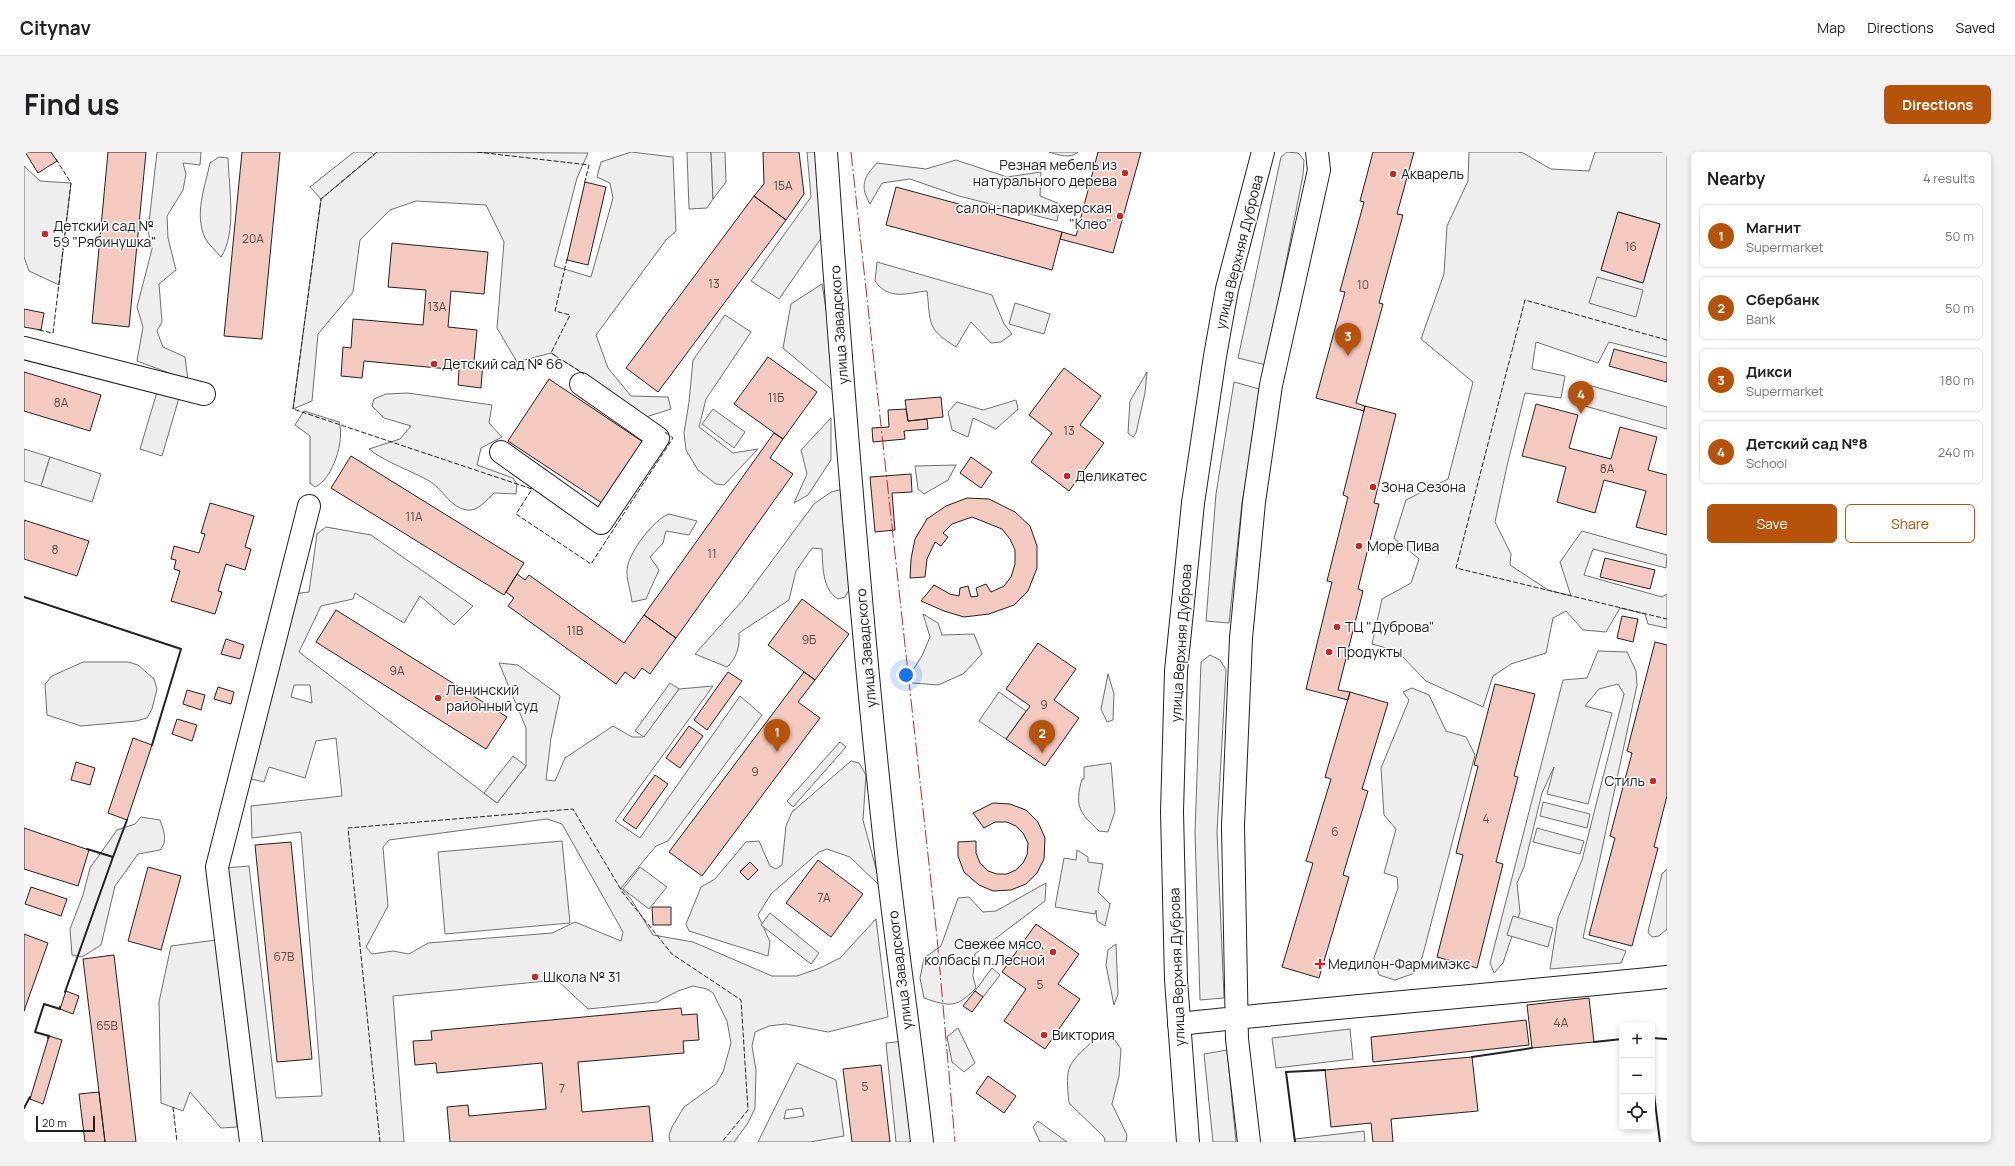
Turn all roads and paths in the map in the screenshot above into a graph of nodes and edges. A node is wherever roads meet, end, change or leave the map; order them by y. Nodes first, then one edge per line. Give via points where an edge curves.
1 (826, 152) edge
2 (1263, 152) edge
3 (1317, 152) edge
4 (24, 348) edge
5 (581, 384) dead end
6 (204, 394) dead end
7 (501, 452) dead end
8 (310, 506) dead end
9 (1667, 977) edge
10 (1236, 1018) junction
11 (1179, 1024) junction
12 (251, 1142) edge
13 (922, 1142) edge
14 (1188, 1142) edge
15 (1248, 1142) edge

1 - 13 street, улица Завадского via 872,717 893,914
2 - 11 street, улица Верхняя Дуброва via 1227,289 1215,356 1193,503 1176,671 1172,812
3 - 10 street via 1319,170 1271,385 1254,502 1241,638 1233,826
4 - 6 street
5 - 7 street via 658,438 601,523
8 - 12 street via 217,867
9 - 10 street via 1480,996 1340,1006
10 - 11 street
10 - 15 street
11 - 14 street, улица Верхняя Дуброва

